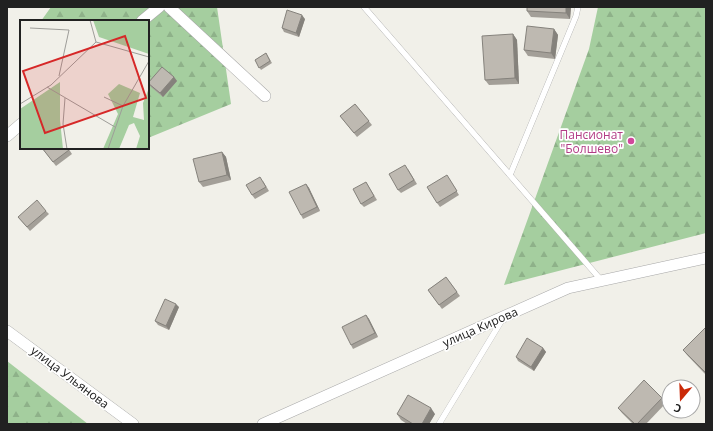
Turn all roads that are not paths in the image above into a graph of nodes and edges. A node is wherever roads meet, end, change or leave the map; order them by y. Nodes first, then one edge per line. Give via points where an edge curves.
1 (159, 7) edge
2 (169, 7) edge
3 (364, 7) edge
4 (578, 7) edge
5 (143, 20) edge
6 (265, 96) dead end
7 (20, 125) edge
8 (7, 136) edge
9 (510, 174) junction
10 (706, 258) edge
11 (602, 280) junction
12 (503, 317) junction
13 (7, 331) edge
14 (133, 424) edge
15 (263, 424) edge
16 (439, 424) edge

1 - 5 street
2 - 6 street
3 - 9 lane
4 - 9 lane
7 - 8 street
9 - 11 lane
10 - 11 street, улица Кирова
11 - 12 street, улица Кирова via 568,288
12 - 15 street, улица Кирова
12 - 16 lane
13 - 14 street, улица Ульянова

